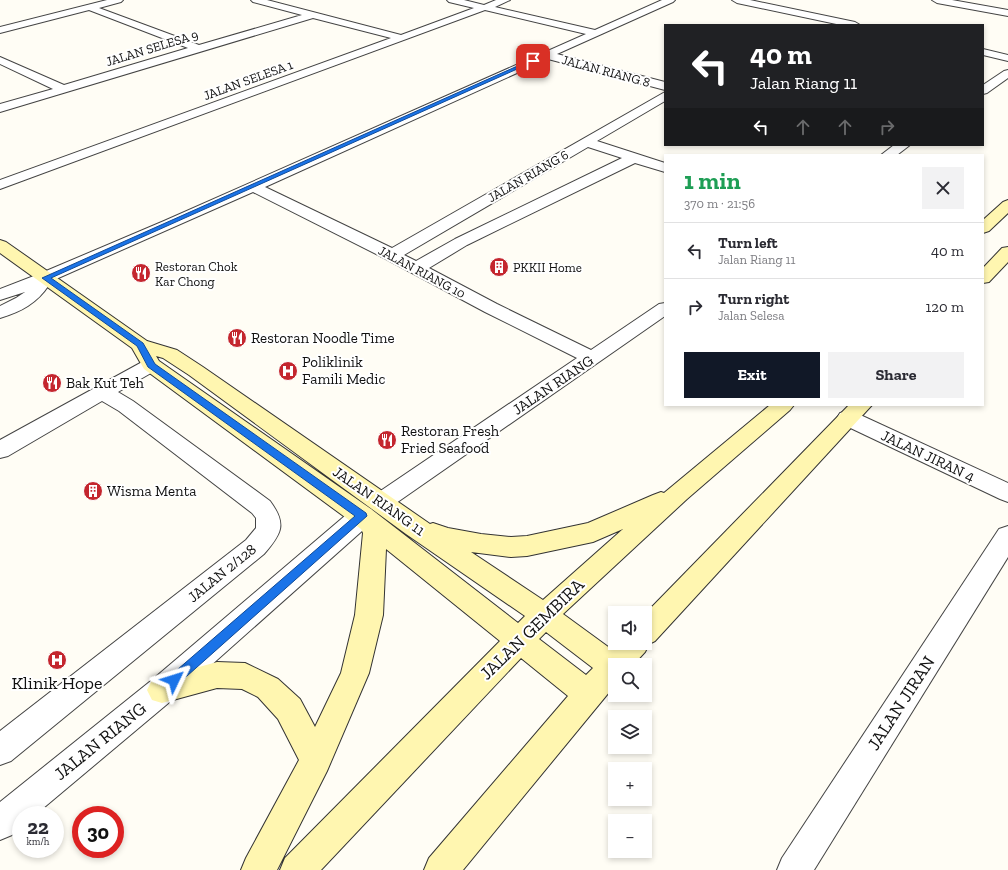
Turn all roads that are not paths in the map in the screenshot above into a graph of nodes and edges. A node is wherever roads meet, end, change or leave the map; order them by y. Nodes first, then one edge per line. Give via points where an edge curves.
1 (118, 0) edge
2 (256, 0) edge
3 (288, 0) edge
4 (452, 0) edge
5 (505, 0) edge
6 (670, 0) edge
7 (737, 0) edge
8 (939, 0) edge
9 (94, 4) edge
10 (273, 4) junction
11 (486, 7) junction
12 (1008, 13) edge
13 (806, 14) junction
14 (312, 15) junction
15 (794, 22) dead end
16 (851, 24) edge
17 (0, 30) edge
18 (595, 33) junction
19 (402, 38) junction
20 (197, 48) junction
21 (984, 52) edge
22 (547, 55) junction
23 (1008, 58) edge
24 (0, 60) edge
25 (1008, 73) edge
26 (664, 86) edge
27 (63, 89) junction
28 (984, 89) edge
29 (664, 97) edge
30 (0, 108) edge
31 (587, 142) junction
32 (884, 146) edge
33 (896, 150) edge
34 (634, 158) junction
35 (664, 168) edge
36 (0, 185) edge
37 (252, 186) junction
38 (1008, 205) edge
39 (984, 227) edge
40 (0, 245) edge
41 (1008, 252) edge
42 (392, 255) junction
43 (416, 268) junction
44 (984, 277) edge
45 (46, 278) junction
46 (0, 295) edge
47 (664, 309) edge
48 (0, 312) edge
49 (140, 345) junction
50 (592, 358) junction
51 (151, 365) junction
52 (104, 393) junction
53 (782, 406) edge
54 (854, 411) edge
55 (0, 450) edge
56 (679, 493) junction
57 (1008, 493) edge
58 (371, 514) junction
59 (415, 527) junction
60 (1008, 536) edge
61 (544, 615) junction
62 (652, 626) edge
63 (519, 640) junction
64 (629, 650) edge
65 (621, 658) edge
66 (608, 663) edge
67 (608, 672) edge
68 (162, 690) junction
69 (588, 694) junction
70 (0, 750) edge
71 (316, 760) junction
72 (0, 823) edge
73 (258, 870) edge
74 (297, 870) edge
75 (441, 870) edge
76 (794, 870) edge

1 - 9 street
2 - 10 street
3 - 10 street
4 - 11 street
5 - 11 street, JALAN SELESA 1
6 - 18 street
7 - 13 street
8 - 12 street
9 - 17 street
9 - 20 street
10 - 14 street
11 - 18 street
11 - 19 street, JALAN SELESA 1
13 - 15 street
13 - 16 street
14 - 19 street
14 - 20 street, JALAN SELESA 9
18 - 22 street
19 - 36 street, JALAN SELESA 1
20 - 27 street, JALAN SELESA 9
21 - 23 street
22 - 26 street, JALAN RIANG 8
22 - 37 street
24 - 27 street
25 - 28 street
27 - 30 street, JALAN SELESA 9
29 - 31 street, JALAN RIANG 6
31 - 34 street
31 - 42 street, JALAN RIANG 6
32 - 33 street
34 - 35 street
34 - 43 street, JALAN RIANG 6 via 461,242
37 - 42 street, JALAN RIANG 10
37 - 45 street
38 - 39 main road
40 - 45 main road, JALAN RIANG 11
41 - 44 main road
42 - 43 street, JALAN RIANG 10
43 - 50 street, JALAN RIANG 10
45 - 46 street
45 - 48 street via 31,297
45 - 49 main road, JALAN RIANG 11
47 - 50 street, JALAN RIANG
49 - 51 main road, JALAN RIANG 11
49 - 58 main road, JALAN RIANG 11 via 170,354
50 - 58 street, JALAN RIANG
51 - 52 street
51 - 58 main road, JALAN RIANG 11
52 - 55 street
52 - 70 street, JALAN 2/128 via 126,406 261,507 268,515 269,526 265,537 255,547
53 - 56 main road, JALAN GEMBIRA
54 - 57 street, JALAN JIRAN 4
54 - 62 main road
56 - 59 main road via 593,532 527,546 511,547 448,538
56 - 61 main road, JALAN GEMBIRA
58 - 59 main road, JALAN RIANG 11
58 - 63 main road, JALAN RIANG 11
58 - 68 street, JALAN RIANG
58 - 71 main road via 375,533 369,615 355,673
59 - 61 main road, JALAN RIANG 11
60 - 76 street, JALAN JIRAN
61 - 63 main road, JALAN GEMBIRA
61 - 66 main road, JALAN RIANG 11
63 - 69 main road, JALAN RIANG 11
63 - 74 main road, JALAN GEMBIRA
64 - 65 main road
67 - 69 main road
68 - 71 main road via 216,675 244,676 268,688 289,709
68 - 72 street, JALAN RIANG
69 - 75 main road
71 - 73 main road

